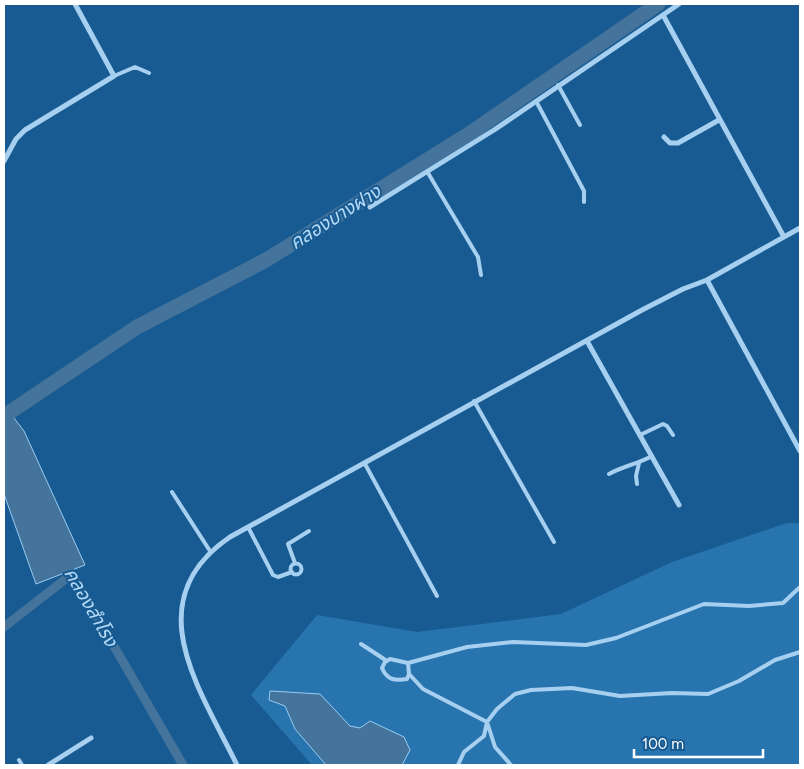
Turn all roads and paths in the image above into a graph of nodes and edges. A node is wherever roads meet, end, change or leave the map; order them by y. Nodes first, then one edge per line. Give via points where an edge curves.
1 (75, 4) edge
2 (679, 4) edge
3 (662, 15) junction
4 (149, 73) dead end
5 (114, 76) junction
6 (558, 85) junction
7 (536, 101) junction
8 (719, 120) junction
9 (580, 125) dead end
10 (664, 137) dead end
11 (4, 161) edge
12 (428, 173) junction
13 (584, 202) dead end
14 (370, 207) dead end
15 (800, 228) edge
16 (784, 237) junction
17 (481, 275) dead end
18 (707, 280) junction
19 (587, 341) junction
20 (474, 401) junction
21 (640, 435) junction
22 (673, 435) dead end
23 (800, 451) edge
24 (652, 456) junction
25 (640, 463) junction
26 (365, 464) junction
27 (609, 474) dead end
28 (637, 484) dead end
29 (172, 492) dead end
30 (680, 504) dead end
31 (248, 527) junction
32 (309, 530) dead end
33 (554, 542) dead end
34 (210, 552) junction
35 (295, 563) junction
36 (292, 572) junction
37 (800, 587) edge
38 (437, 596) dead end
39 (362, 644) dead end
40 (800, 652) edge
41 (387, 661) junction
42 (408, 663) junction
43 (409, 674) junction
44 (487, 722) junction
45 (91, 738) dead end
46 (19, 760) dead end
47 (22, 765) edge
48 (48, 765) edge
49 (238, 765) edge
50 (458, 765) edge
51 (511, 765) edge

1 - 5 street
2 - 3 street
3 - 6 street
3 - 8 street
4 - 5 lane via 135,67
5 - 11 street via 25,130
6 - 7 street
6 - 9 lane
7 - 12 street
7 - 13 lane via 584,192
8 - 10 street via 678,143 670,143
8 - 16 street
12 - 14 street
12 - 17 lane via 478,257
15 - 16 street
16 - 18 street
18 - 19 street via 683,289
18 - 23 street
19 - 20 street
19 - 21 street
20 - 26 street
20 - 33 lane
21 - 22 lane via 663,424
21 - 24 street
24 - 25 lane
24 - 30 street
25 - 27 lane
25 - 28 lane
26 - 31 street
26 - 38 lane
29 - 34 lane
31 - 34 street
31 - 36 lane via 273,575 283,577
32 - 35 lane via 288,544
34 - 49 street via 187,586 181,637 189,665
35 - 36 lane
35 - 36 lane via 302,569 299,574
37 - 42 lane via 783,603 749,606 704,604 616,638 586,646 513,642 467,647
39 - 41 lane
40 - 44 lane via 775,660 708,694 636,696 572,688 530,690 506,700
41 - 42 lane via 396,659
41 - 43 lane via 382,668 390,679 407,679
42 - 43 lane
43 - 44 lane via 423,689
44 - 50 lane via 484,736 464,752
44 - 51 lane via 495,747
45 - 48 street
46 - 47 lane

